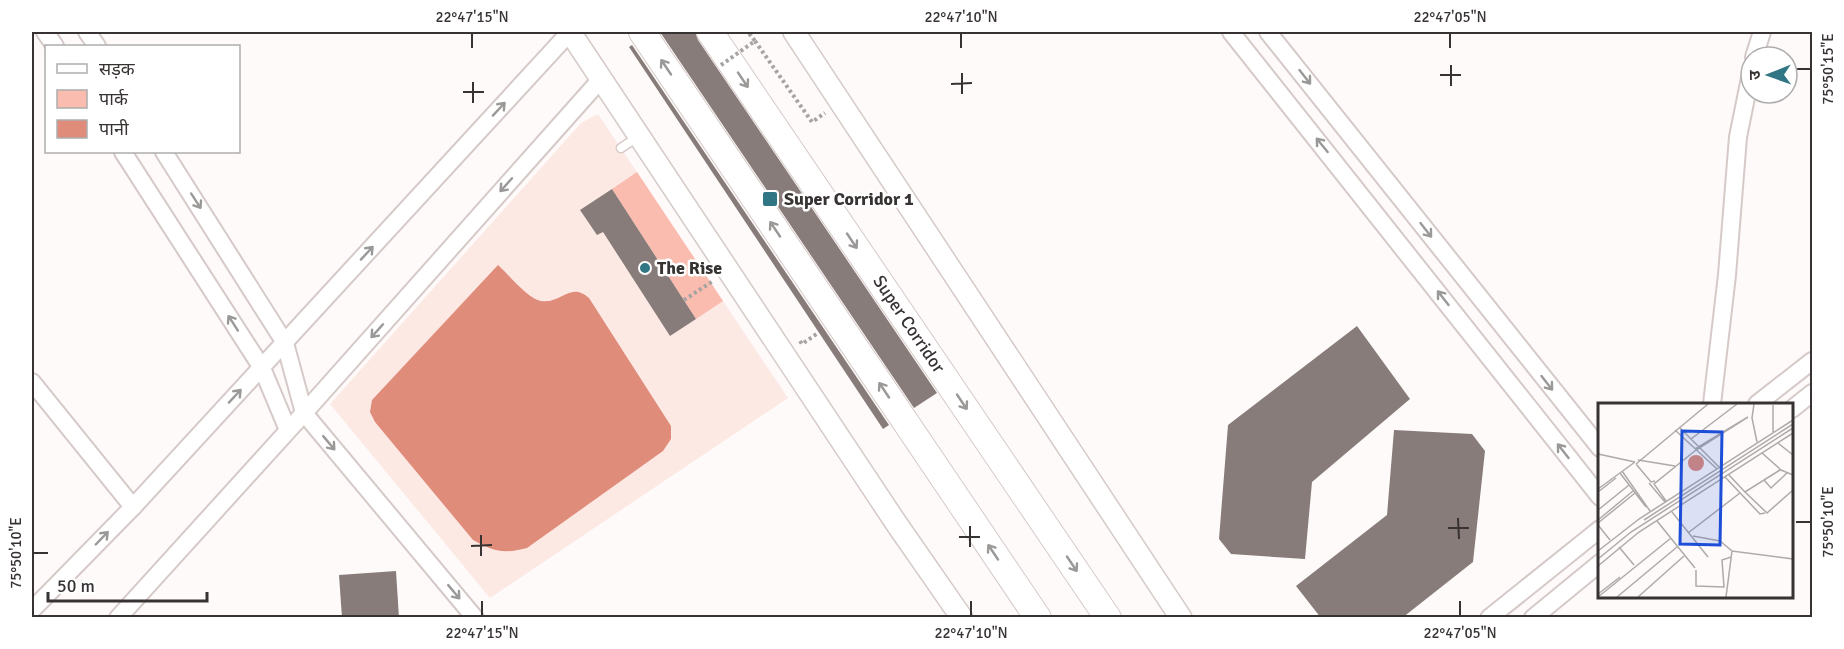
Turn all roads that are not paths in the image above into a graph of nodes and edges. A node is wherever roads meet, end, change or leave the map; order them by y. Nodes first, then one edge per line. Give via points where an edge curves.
1 (45, 32) edge
2 (87, 32) edge
3 (570, 32) edge
4 (642, 32) edge
5 (710, 32) edge
6 (794, 32) edge
7 (1231, 32) edge
8 (1268, 32) edge
9 (54, 45) edge
10 (96, 45) edge
11 (601, 79) junction
12 (1744, 105) edge
13 (639, 136) junction
14 (621, 148) dead end
15 (124, 153) edge
16 (165, 153) edge
17 (285, 343) junction
18 (1812, 361) edge
19 (262, 368) junction
20 (32, 382) edge
21 (1812, 393) edge
22 (1712, 403) edge
23 (1760, 403) edge
24 (1793, 407) edge
25 (304, 413) junction
26 (288, 430) junction
27 (1598, 447) edge
28 (1598, 496) edge
29 (133, 507) junction
30 (1598, 530) edge
31 (1598, 564) edge
32 (32, 610) edge
33 (118, 618) edge
34 (476, 618) edge
35 (962, 618) edge
36 (1038, 618) edge
37 (1108, 618) edge
38 (1182, 618) edge
39 (1489, 618) edge
40 (1533, 618) edge

1 - 9 street
2 - 10 street
3 - 11 street
17 -> 3 street
36 -> 4 main road
5 -> 37 main road, Super Corridor
6 - 38 street
28 -> 7 street
8 -> 27 street
11 - 13 street
11 -> 25 street
12 - 22 street via 1738,137
13 - 14 lane
13 - 35 street
19 -> 15 street
16 -> 17 street
17 - 19 street
17 - 25 street
18 - 23 street
19 - 26 street
29 -> 19 street
20 - 29 street
21 - 24 street
25 - 26 street
25 -> 34 street
26 - 33 street
32 -> 29 street
30 - 39 street
31 - 40 street

